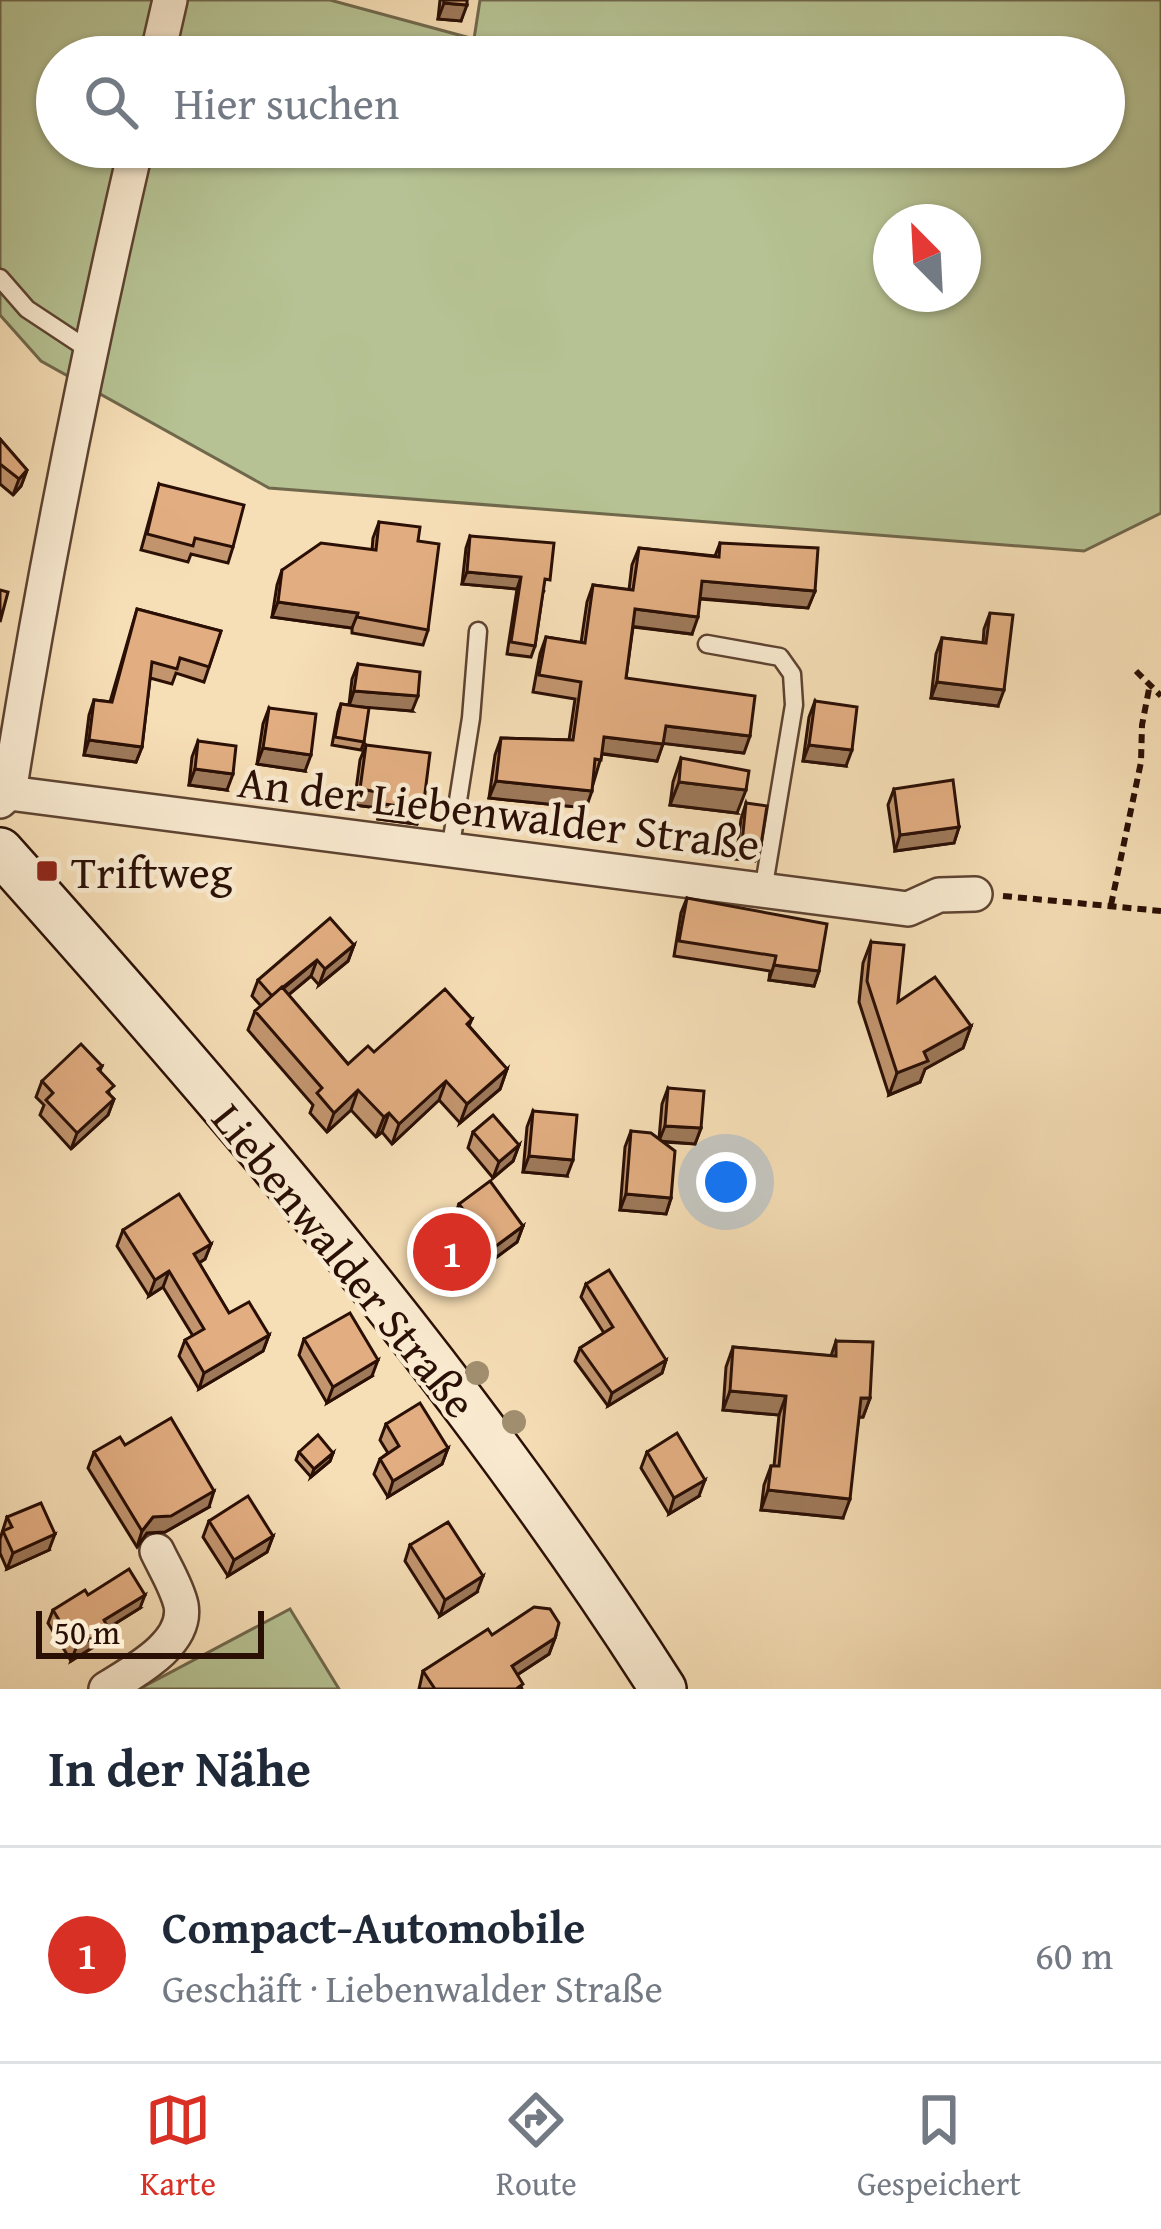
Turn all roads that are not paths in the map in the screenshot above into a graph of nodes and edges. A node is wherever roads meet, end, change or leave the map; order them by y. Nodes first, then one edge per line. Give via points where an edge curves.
1 (170, 0) edge
2 (162, 36) edge
3 (131, 168) edge
4 (0, 278) edge
5 (88, 350) junction
6 (478, 631) dead end
7 (707, 644) dead end
8 (4, 797) edge
9 (0, 851) edge
10 (450, 852) junction
11 (764, 891) junction
12 (975, 894) road end
13 (157, 1551) dead end
14 (106, 1689) edge
15 (664, 1689) edge

1 - 2 street
3 - 5 street
4 - 5 lane via 27,309
5 - 8 street
6 - 10 lane
7 - 11 lane via 780,657 792,674
8 - 10 street, An der Liebenwalder Straße
9 - 15 main road, Liebenwalder Straße via 321,1223 579,1560
10 - 11 street, An der Liebenwalder Straße
11 - 12 street, An der Liebenwalder Straße via 908,909 939,895
13 - 14 street via 182,1619 157,1654

